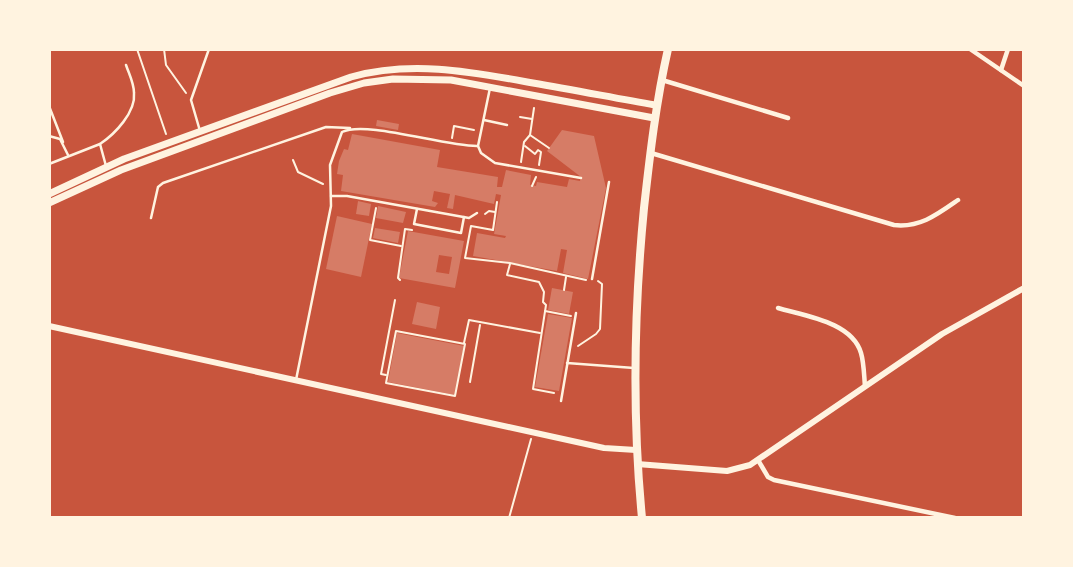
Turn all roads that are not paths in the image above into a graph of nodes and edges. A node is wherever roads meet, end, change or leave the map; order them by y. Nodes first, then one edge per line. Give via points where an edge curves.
1 (209, 49) edge
2 (668, 49) edge
3 (970, 49) edge
4 (1008, 49) edge
5 (126, 65) dead end
6 (1001, 70) junction
7 (661, 79) junction
8 (1024, 86) edge
9 (490, 87) junction
10 (656, 105) junction
11 (49, 106) edge
12 (654, 118) junction
13 (788, 118) dead end
14 (484, 120) junction
15 (507, 125) dead end
16 (350, 128) junction
17 (200, 131) junction
18 (49, 136) edge
19 (204, 141) junction
20 (63, 142) junction
21 (100, 144) junction
22 (478, 146) junction
23 (650, 153) junction
24 (68, 155) junction
25 (49, 164) edge
26 (106, 167) junction
27 (581, 178) dead end
28 (609, 182) dead end
29 (49, 194) edge
30 (331, 196) junction
31 (958, 200) dead end
32 (49, 203) edge
33 (417, 209) junction
34 (477, 213) dead end
35 (464, 217) junction
36 (151, 218) dead end
37 (592, 279) road end
38 (1024, 288) edge
39 (778, 308) dead end
40 (575, 315) road end
41 (49, 326) edge
42 (568, 363) junction
43 (636, 368) junction
44 (296, 380) junction
45 (865, 387) junction
46 (561, 401) dead end
47 (636, 450) junction
48 (758, 460) junction
49 (637, 464) junction
50 (642, 518) edge
51 (955, 518) edge

1 - 17 lane via 191,100
2 - 7 highway
3 - 6 street
4 - 6 street
5 - 21 lane via 134,102
6 - 8 street
7 - 10 highway
7 - 13 street
9 - 12 main road
9 - 14 lane
9 - 19 main road via 418,78 364,83
10 - 12 highway
10 - 17 main road via 464,70 379,69
11 - 20 lane
12 - 23 highway
14 - 15 lane
14 - 22 lane
16 - 22 lane
16 - 30 lane via 342,132 330,165
16 - 36 lane via 326,127 163,183
17 - 19 lane
17 - 26 main road
18 - 20 lane
19 - 32 main road via 121,170
20 - 24 lane
21 - 24 lane
21 - 26 lane
22 - 27 lane via 495,163
23 - 31 street via 894,225 924,222
23 - 43 highway via 638,282
24 - 25 lane
26 - 29 main road
28 - 37 lane
30 - 33 lane
30 - 44 lane
33 - 35 lane
33 - 35 lane via 414,224 461,233
34 - 35 lane
38 - 45 street via 942,334
39 - 45 street via 827,323 851,336 861,352
40 - 42 lane
41 - 44 street
42 - 43 lane
42 - 46 lane
43 - 47 highway
44 - 47 street via 604,447
45 - 48 street
47 - 49 highway
48 - 49 street via 727,471
48 - 51 street via 774,480
49 - 50 highway

